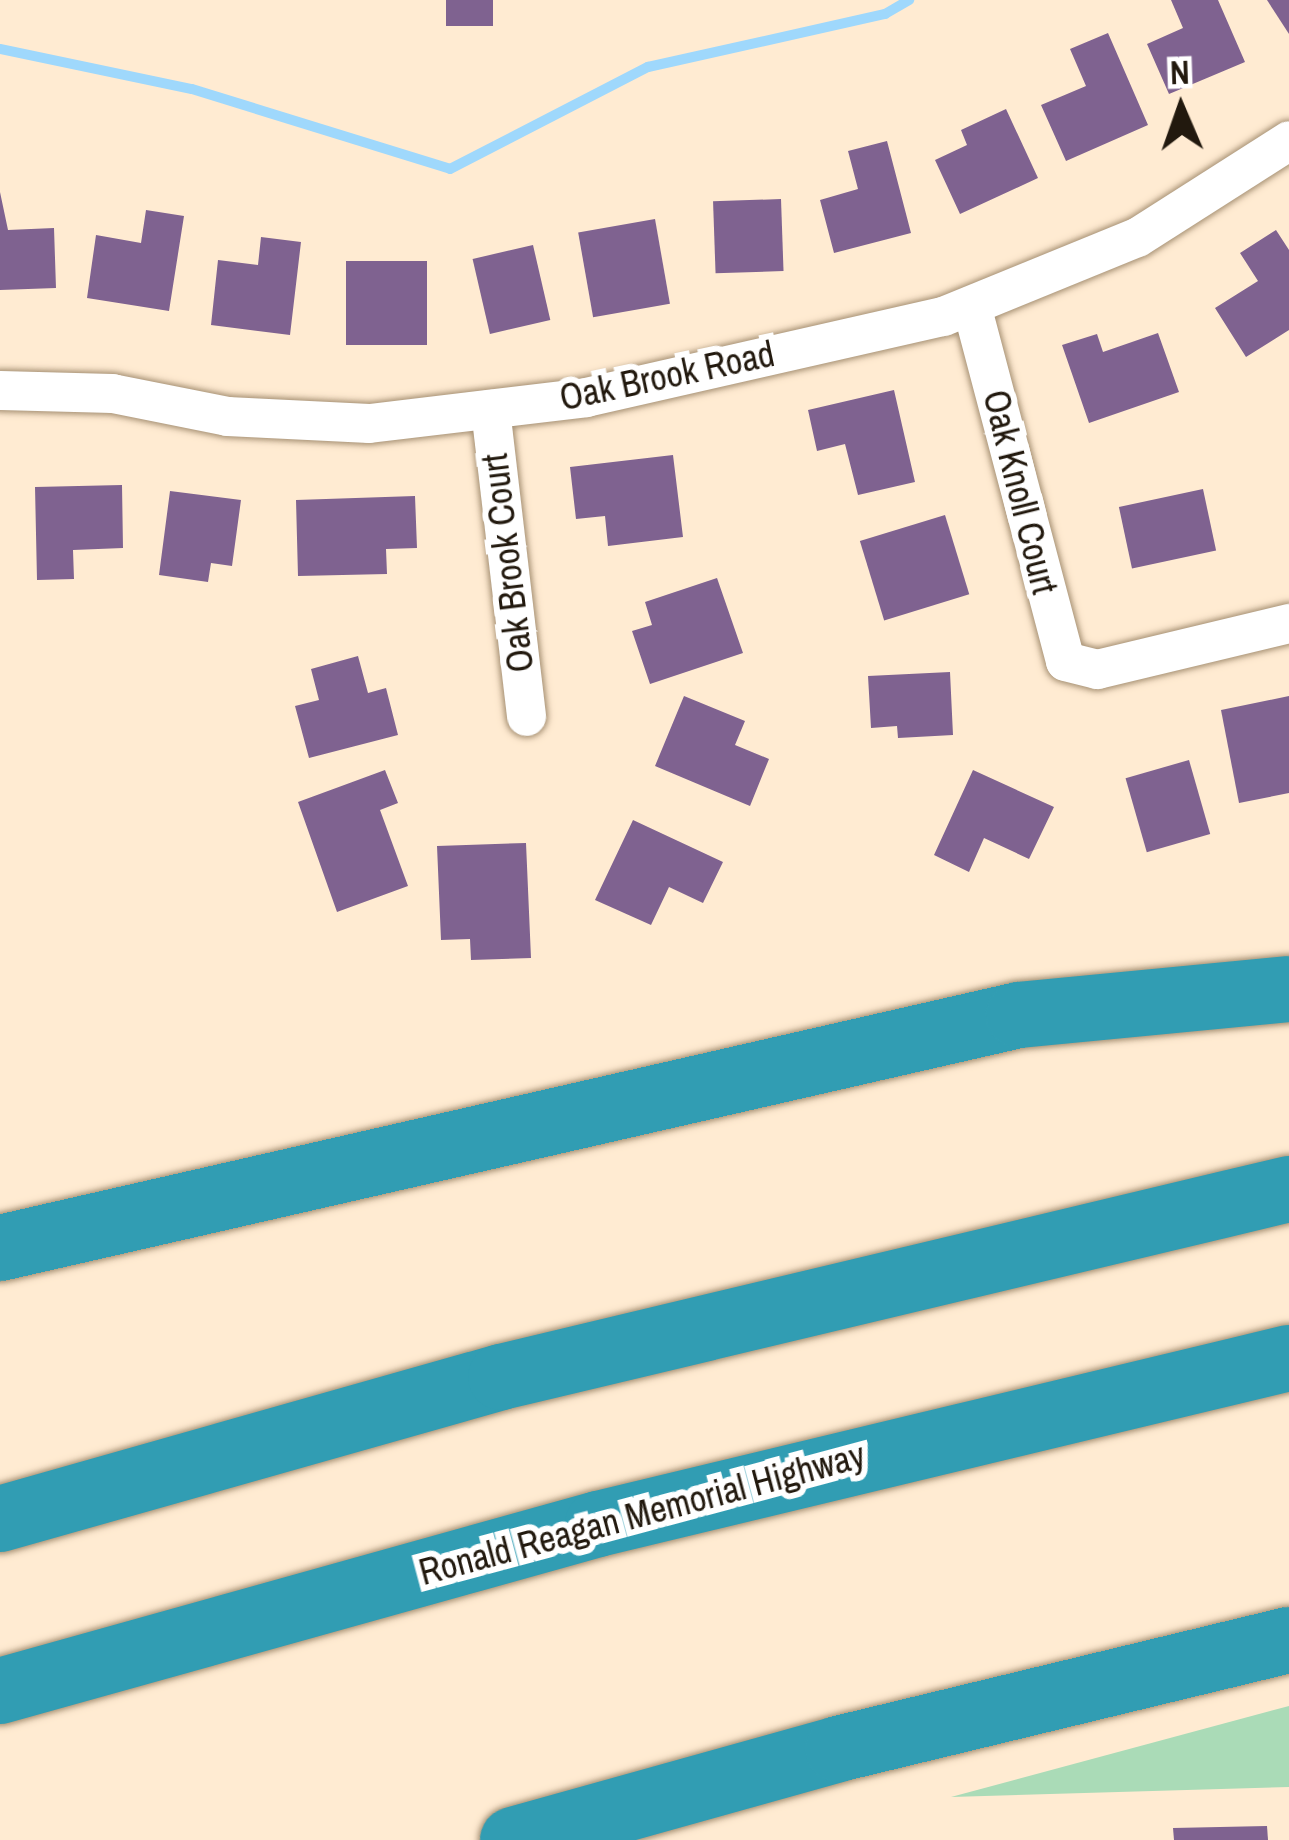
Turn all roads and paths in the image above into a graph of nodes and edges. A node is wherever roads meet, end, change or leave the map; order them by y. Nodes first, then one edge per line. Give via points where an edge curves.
1 (1289, 140) edge
2 (971, 305) junction
3 (0, 390) edge
4 (490, 409) junction
5 (1289, 623) edge
6 (526, 716) dead end
7 (1289, 989) edge
8 (358, 1160) junction
9 (1289, 1189) edge
10 (0, 1248) edge
11 (0, 1288) edge
12 (1289, 1358) edge
13 (0, 1519) edge
14 (1289, 1640) edge
15 (0, 1691) edge
16 (513, 1840) edge

1 - 2 street, Oak Brook Road via 1137,237
2 - 4 street, Oak Brook Road via 586,397
2 - 5 street, Oak Knoll Court via 1060,651 1081,670
3 - 4 street, Oak Brook Road via 112,393 227,416 369,424
4 - 6 street, Oak Brook Court
7 - 8 highway via 1019,1016
8 - 10 highway
8 - 11 highway via 291,1199
9 - 13 highway via 524,1372
12 - 15 highway, Ronald Reagan Memorial Highway via 598,1524
14 - 16 highway via 838,1749

